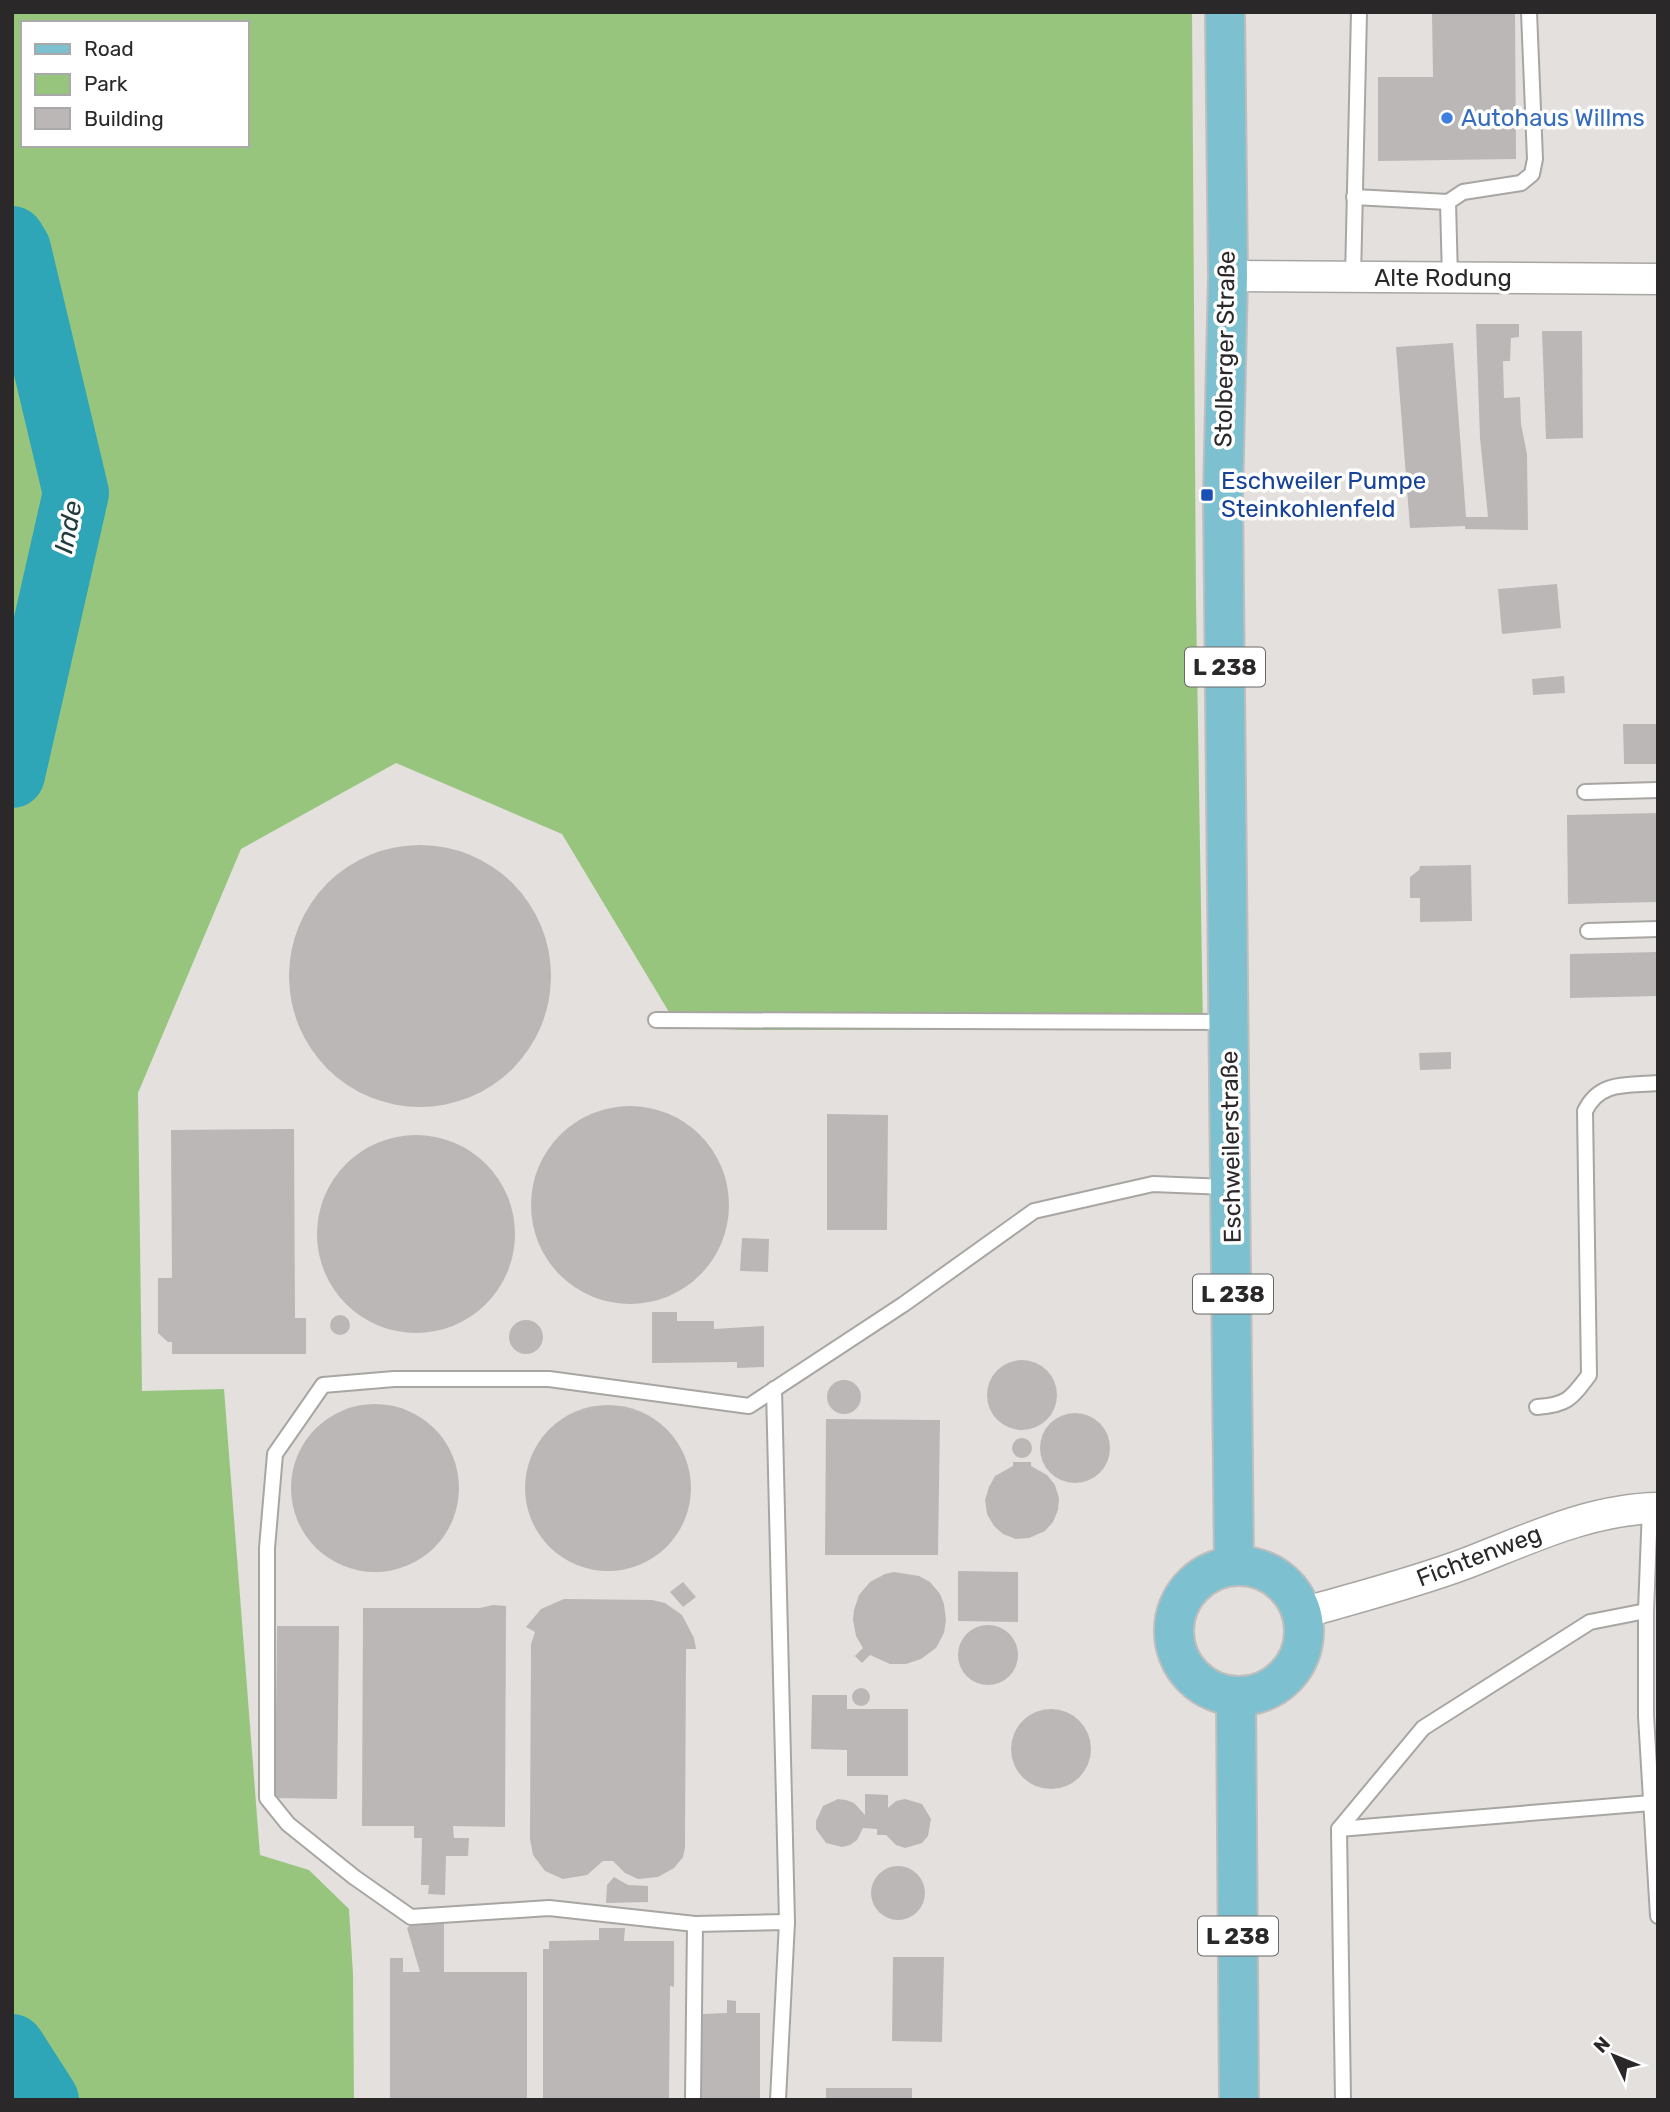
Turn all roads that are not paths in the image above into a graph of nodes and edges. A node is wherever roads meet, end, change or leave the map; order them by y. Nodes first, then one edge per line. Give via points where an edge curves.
1 (1225, 12) edge
2 (1359, 12) edge
3 (1529, 12) edge
4 (1354, 197) junction
5 (1448, 202) junction
6 (1228, 276) junction
7 (1353, 278) junction
8 (1450, 278) junction
9 (1658, 279) edge
10 (1658, 790) edge
11 (1585, 792) dead end
12 (1658, 929) edge
13 (1588, 931) dead end
14 (656, 1020) dead end
15 (1229, 1022) junction
16 (1658, 1083) edge
17 (1232, 1187) junction
18 (774, 1389) junction
19 (1537, 1407) dead end
20 (1654, 1508) edge
21 (1234, 1566) junction
22 (1646, 1611) junction
23 (1303, 1613) junction
24 (1236, 1696) junction
25 (1651, 1803) junction
26 (1339, 1829) junction
27 (1658, 1916) edge
28 (788, 1922) junction
29 (695, 1924) junction
30 (693, 2100) edge
31 (778, 2100) edge
32 (1239, 2100) edge
33 (1343, 2100) edge

1 - 6 main road, Stolberger Straße / L 238
2 - 4 lane
3 - 5 lane via 1532,174 1521,183 1463,192
4 - 5 lane
4 - 7 lane
5 - 8 lane
6 - 7 street, Alte Rodung
6 - 15 main road, Stolberger Straße / L 238 via 1223,496
7 - 8 street, Alte Rodung
8 - 9 street, Alte Rodung
10 - 11 lane
12 - 13 lane
14 - 15 lane
15 - 17 main road, Eschweilerstraße / L 238
16 - 19 lane via 1605,1088 1591,1098 1585,1111 1589,1375 1559,1406
17 - 18 lane via 1153,1184 1034,1210 904,1304
17 - 21 main road, Eschweilerstraße / L 238
18 - 28 lane
18 - 29 lane via 749,1406 549,1379 323,1385 275,1454 267,1548 267,1798 288,1824 411,1917 548,1908
20 - 22 lane
20 - 23 street, Fichtenweg via 1556,1526 1466,1563
21 - 23 main road via 1270,1573 1296,1598
21 - 24 main road via 1195,1582 1175,1619 1175,1640 1181,1661 1194,1678 1207,1688
22 - 25 lane
22 - 26 lane via 1590,1622 1423,1728
23 - 24 main road via 1302,1646 1288,1674 1272,1687
24 - 32 main road, L 238
25 - 26 lane
25 - 27 lane
26 - 33 lane
28 - 29 lane
28 - 31 lane
29 - 30 lane

